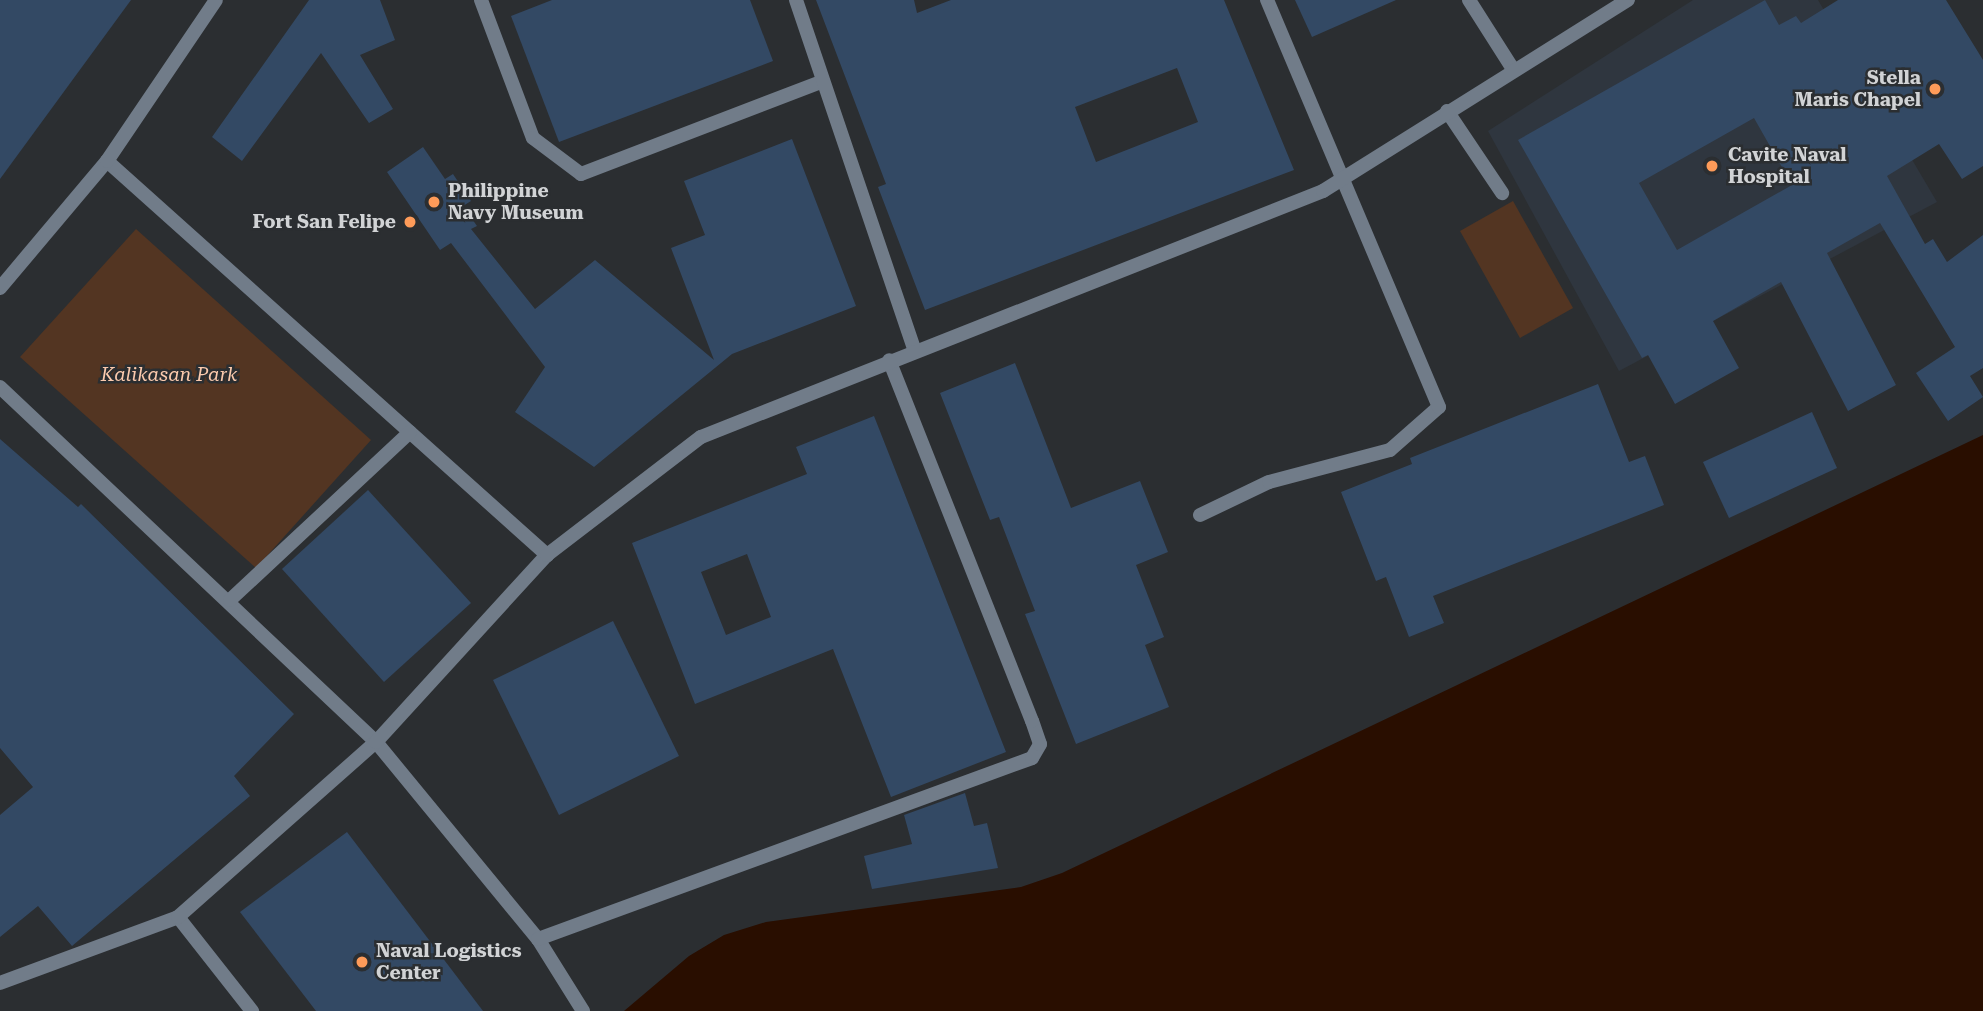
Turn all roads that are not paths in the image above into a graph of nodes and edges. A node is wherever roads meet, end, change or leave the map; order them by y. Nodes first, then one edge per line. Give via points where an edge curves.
1 (216, 0) edge
2 (481, 0) edge
3 (796, 0) edge
4 (1267, 0) edge
5 (1469, 0) edge
6 (1628, 0) edge
7 (1513, 69) junction
8 (823, 81) junction
9 (1447, 111) junction
10 (107, 161) junction
11 (1341, 179) junction
12 (1502, 193) dead end
13 (0, 288) edge
14 (914, 349) junction
15 (889, 360) junction
16 (0, 387) edge
17 (410, 432) junction
18 (1200, 515) dead end
19 (547, 555) junction
20 (230, 600) junction
21 (376, 742) junction
22 (178, 918) junction
23 (538, 939) junction
24 (0, 983) edge
25 (252, 1011) edge
26 (583, 1011) edge

1 - 10 street
2 - 8 street via 533,138 581,174
3 - 8 street
4 - 11 street
5 - 7 street
6 - 7 street
7 - 9 street
8 - 14 street
9 - 11 street
9 - 12 street
10 - 13 street
10 - 17 street
11 - 14 street via 1323,191
11 - 18 street via 1439,407 1390,450 1269,482
14 - 15 street
15 - 19 street via 701,437
15 - 23 street via 1032,721 1040,744 1032,758
16 - 20 street
17 - 19 street
17 - 20 street
19 - 21 street
20 - 21 street
21 - 22 street
21 - 23 street
22 - 24 street
22 - 25 street
23 - 26 street

